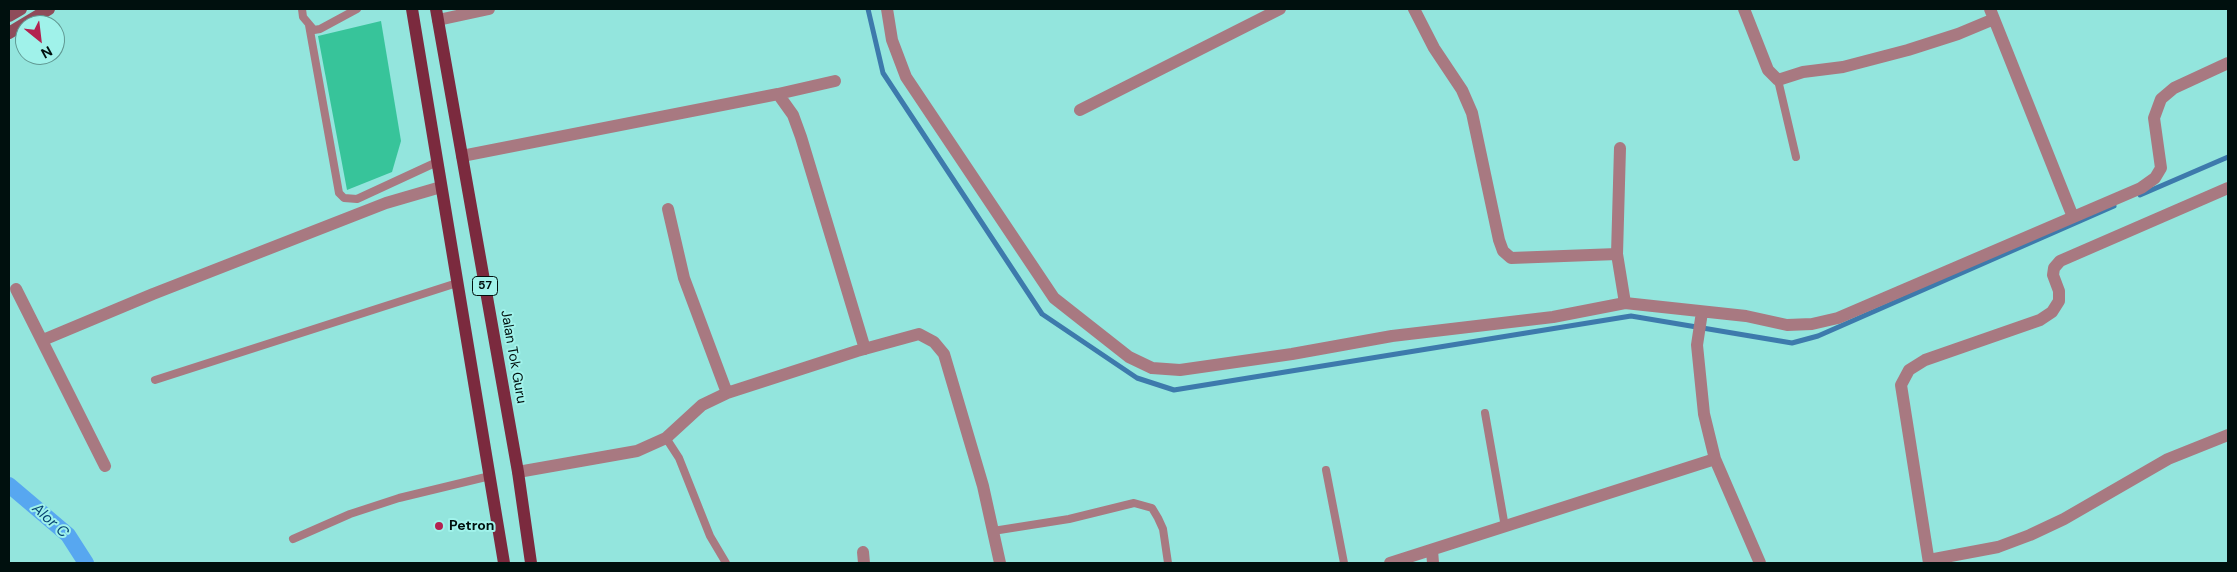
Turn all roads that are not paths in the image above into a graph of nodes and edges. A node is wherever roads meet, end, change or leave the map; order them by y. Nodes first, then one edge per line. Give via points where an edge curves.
1 (21, 9) edge
2 (49, 9) edge
3 (302, 9) edge
4 (357, 9) edge
5 (412, 9) edge
6 (489, 9) edge
7 (887, 9) edge
8 (1280, 9) edge
9 (1414, 9) edge
10 (1744, 9) edge
11 (437, 14) edge
12 (1992, 14) edge
13 (9, 16) edge
14 (309, 25) junction
15 (9, 33) edge
16 (2228, 63) edge
17 (1778, 80) junction
18 (835, 81) dead end
19 (778, 94) junction
20 (1080, 110) dead end
21 (1620, 148) dead end
22 (462, 156) junction
23 (1796, 157) dead end
24 (437, 162) junction
25 (441, 186) junction
26 (2228, 188) edge
27 (668, 209) dead end
28 (2073, 217) junction
29 (1617, 254) junction
30 (458, 283) junction
31 (16, 289) dead end
32 (1625, 303) junction
33 (1701, 316) junction
34 (43, 340) junction
35 (865, 349) junction
36 (155, 380) dead end
37 (727, 394) junction
38 (1485, 413) dead end
39 (2228, 435) edge
40 (666, 438) junction
41 (1715, 459) junction
42 (105, 466) dead end
43 (1326, 470) dead end
44 (518, 472) junction
45 (490, 476) junction
46 (1505, 527) junction
47 (993, 531) junction
48 (293, 539) dead end
49 (1432, 550) junction
50 (1929, 562) edge
51 (504, 563) edge
52 (531, 563) edge
53 (726, 563) edge
54 (1000, 563) edge
55 (1168, 563) edge
56 (1344, 563) edge
57 (1390, 563) edge
58 (1433, 563) edge
59 (1760, 563) edge

1 - 13 main road
2 - 15 main road
3 - 14 lane
4 - 14 lane via 320,29 314,30
5 - 24 main road, 57
6 - 11 street
7 - 32 street via 892,40 906,77 1054,298 1129,357 1152,368 1190,369 1392,336 1553,317
8 - 20 street
9 - 29 street via 1472,113 1499,240 1504,250 1511,258
10 - 17 street via 1768,70
11 - 22 main road, Jalan Tok Guru / 57
12 - 17 street via 1958,34 1908,50
12 - 28 street
14 - 24 lane via 339,193 344,198 357,199
16 - 28 street via 2174,88 2161,99 2154,118 2161,168 2155,178 2140,188
17 - 23 lane
18 - 19 street
19 - 22 street
19 - 35 street via 793,114 802,137
21 - 29 street
22 - 44 main road, Jalan Tok Guru / 57
24 - 25 main road, 57
25 - 30 main road, 57
25 - 34 street via 386,203
26 - 50 street via 2060,261 2053,276 2059,291 2058,301 2052,312 2040,320 1925,360 1909,370 1901,385
27 - 37 street via 684,278
28 - 33 street via 1838,318 1787,325 1746,316
29 - 32 street
30 - 36 lane
30 - 45 main road, 57
31 - 34 street
32 - 33 street
33 - 41 street via 1698,336 1703,407
34 - 42 street
35 - 37 street
35 - 47 street via 919,334 934,342 944,354
37 - 40 street via 702,405
38 - 46 lane
39 - 50 street via 2168,459 2030,535 1998,547
40 - 44 street via 637,451
40 - 53 lane via 678,458 710,536
41 - 46 street
41 - 59 street
43 - 56 lane
44 - 52 main road, Jalan Tok Guru / 57
45 - 48 lane via 399,498 350,514
45 - 51 main road, 57
46 - 49 street
47 - 54 street
47 - 55 lane via 1069,519 1134,503 1152,508 1158,518
49 - 57 street
49 - 58 street

